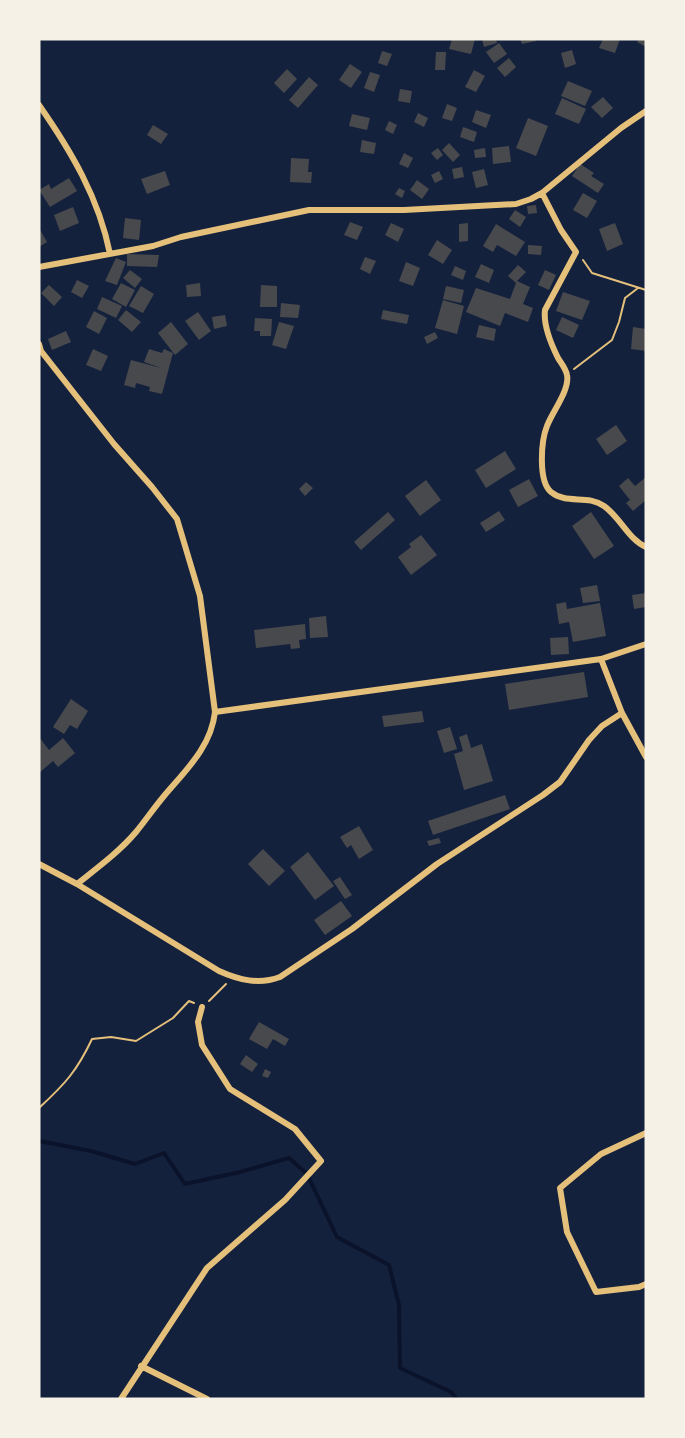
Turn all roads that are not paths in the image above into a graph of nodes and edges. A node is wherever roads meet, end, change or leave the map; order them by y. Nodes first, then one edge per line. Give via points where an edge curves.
1 (39, 105) edge
2 (646, 111) edge
3 (542, 193) junction
4 (110, 254) junction
5 (39, 267) edge
6 (39, 344) edge
7 (646, 547) edge
8 (646, 644) edge
9 (601, 659) junction
10 (215, 712) junction
11 (622, 712) junction
12 (646, 757) edge
13 (39, 864) edge
14 (77, 884) junction
15 (202, 1007) road end
16 (646, 1133) edge
17 (646, 1284) edge
18 (141, 1366) junction
19 (121, 1399) edge
20 (207, 1399) edge

1 - 4 street via 89,187 105,228
2 - 3 street
3 - 4 street via 524,202 500,206 309,210
3 - 7 street via 576,252 545,310 553,348 567,374 566,385 546,426 542,471 550,492 562,499 593,500 604,506
4 - 5 street
6 - 10 street via 85,408 177,519 200,596
8 - 9 street
9 - 10 street
9 - 11 street
10 - 14 street via 206,745 192,764 134,834
11 - 12 street
11 - 14 street via 589,740 560,782 437,864 352,929 268,982 233,978
13 - 14 street
15 - 18 street via 198,1022 202,1045 230,1089 295,1130 321,1161 285,1200 207,1268
16 - 17 street via 601,1154 560,1188 567,1232 596,1292
18 - 19 street
18 - 20 street

